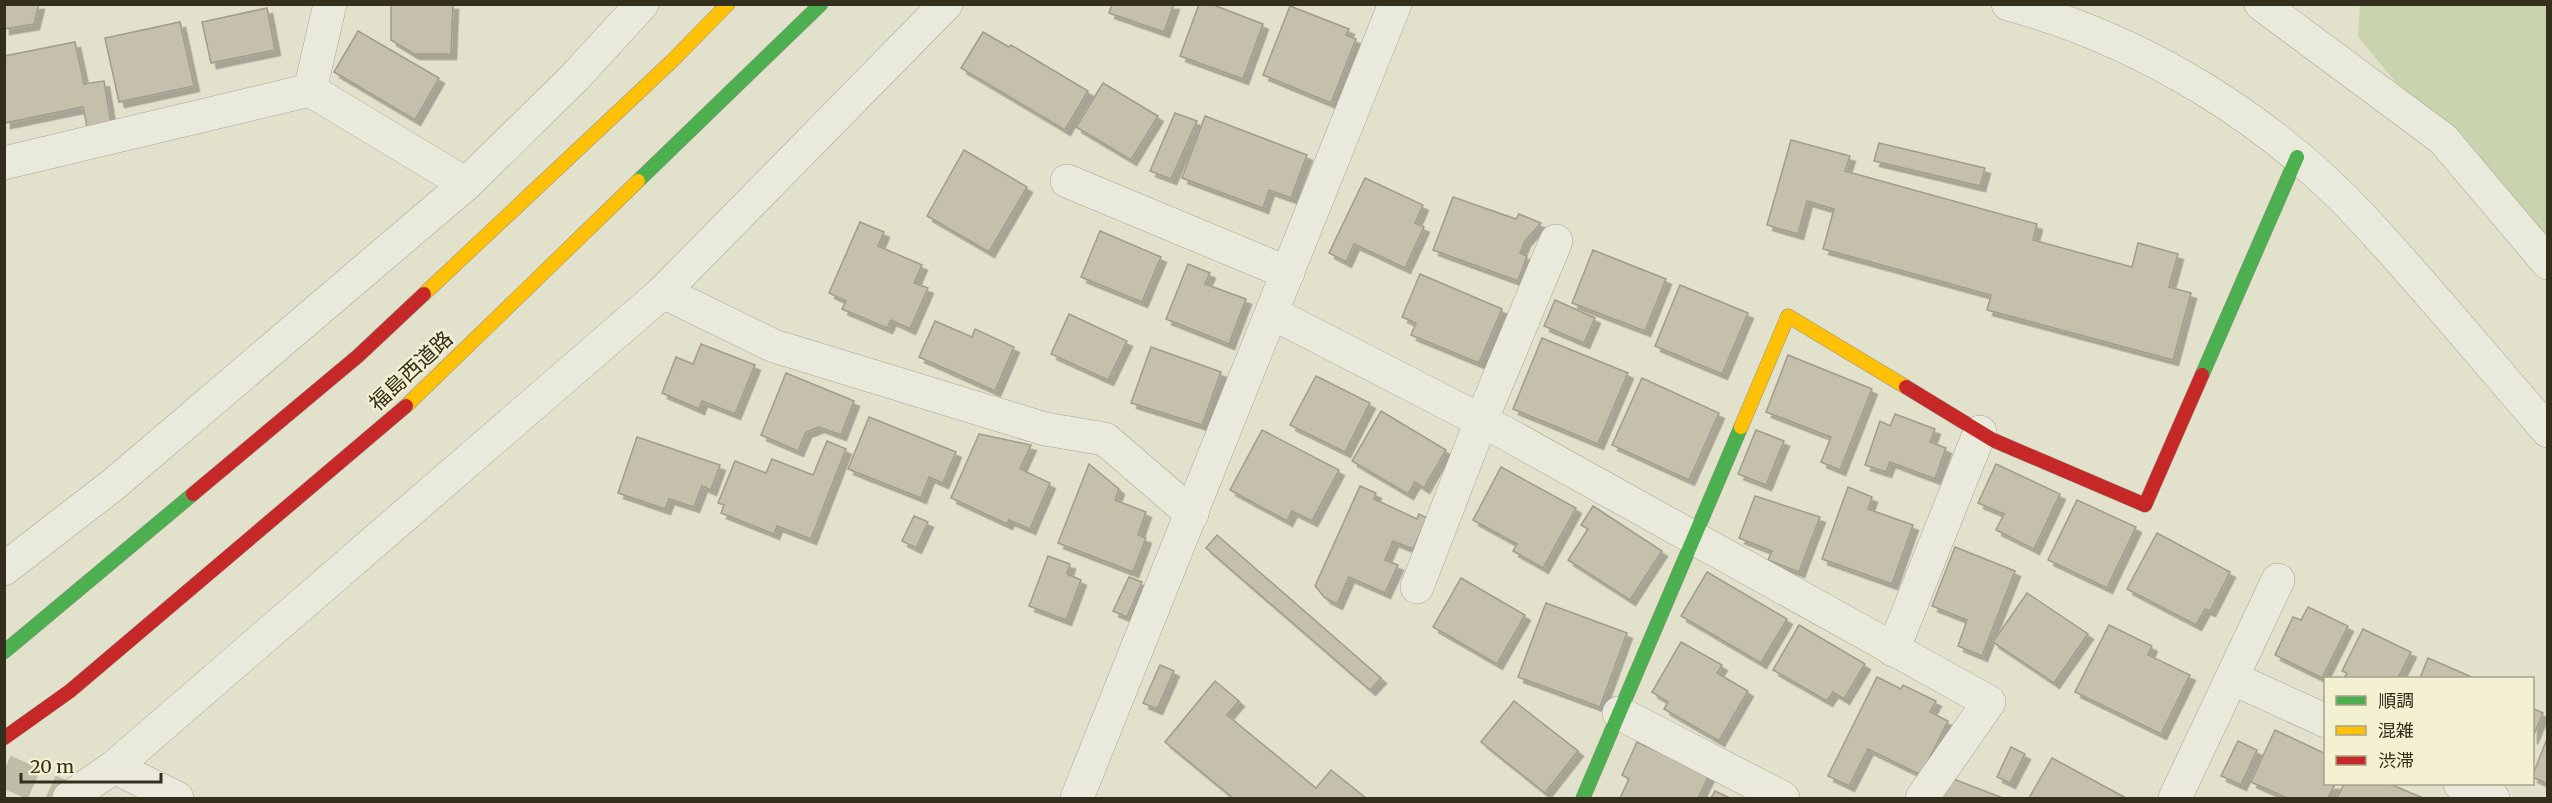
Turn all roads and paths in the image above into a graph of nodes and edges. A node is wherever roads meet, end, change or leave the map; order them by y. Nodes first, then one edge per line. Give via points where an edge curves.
1 (330, 4) edge
2 (642, 4) edge
3 (728, 4) edge
4 (821, 4) edge
5 (946, 4) edge
6 (2008, 4) edge
7 (2261, 4) edge
8 (1393, 5) edge
9 (310, 90) junction
10 (2297, 157) junction
11 (4, 163) edge
12 (1067, 181) dead end
13 (466, 184) junction
14 (1556, 242) dead end
15 (2547, 263) edge
16 (1288, 273) junction
17 (663, 292) junction
18 (1272, 313) junction
19 (1481, 421) junction
20 (2547, 431) edge
21 (1980, 432) junction
22 (1192, 514) junction
23 (1692, 539) junction
24 (4, 569) edge
25 (2278, 580) dead end
26 (1417, 586) dead end
27 (1893, 650) junction
28 (4, 652) edge
29 (2232, 678) junction
30 (1619, 713) junction
31 (2324, 721) edge
32 (4, 738) edge
33 (114, 766) junction
34 (69, 798) edge
35 (177, 798) edge
36 (1077, 798) edge
37 (1583, 798) edge
38 (1783, 798) edge
39 (1922, 798) edge
40 (2175, 798) edge

1 - 9 street
2 - 13 street via 575,77
3 - 28 main road via 358,356
4 - 32 main road, 福島西道路 via 394,417 70,691
5 - 17 street
6 - 10 street via 2110,42 2208,90
7 - 15 street via 2443,139
8 - 16 street
9 - 11 street
9 - 13 street
10 - 20 street via 2364,220
10 - 21 main road via 2145,505
12 - 16 street
13 - 24 street via 114,484
14 - 19 street
16 - 18 street
17 - 22 street via 774,346 1045,429 1105,439
17 - 33 street
18 - 19 street
18 - 22 street
19 - 23 street
19 - 26 street
21 - 23 main road via 1788,315
21 - 27 street
22 - 36 street
23 - 27 street
23 - 30 main road
25 - 29 street
27 - 39 street via 1989,702
29 - 31 street
29 - 40 street
30 - 37 main road
30 - 38 street
33 - 34 street
33 - 35 street

